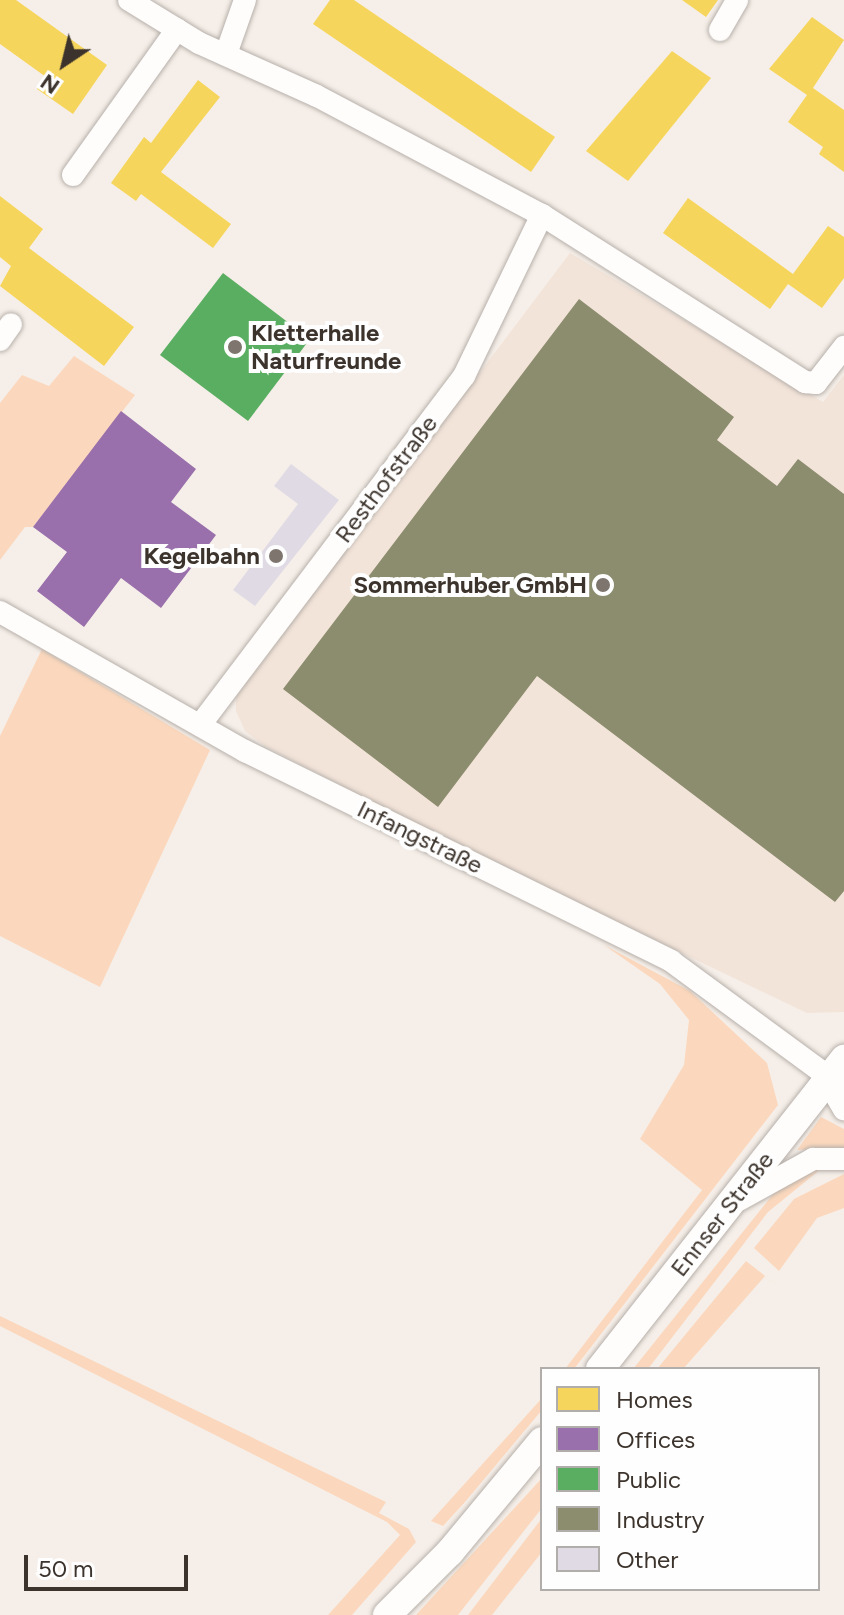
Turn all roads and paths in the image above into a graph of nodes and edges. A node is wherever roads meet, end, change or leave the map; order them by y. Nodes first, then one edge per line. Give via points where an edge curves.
1 (129, 0) edge
2 (245, 0) edge
3 (737, 0) edge
4 (177, 29) junction
5 (720, 30) dead end
6 (226, 54) junction
7 (73, 175) dead end
8 (542, 215) junction
9 (844, 347) edge
10 (0, 612) edge
11 (200, 725) junction
12 (838, 1076) edge
13 (844, 1109) edge
14 (844, 1159) edge
15 (731, 1205) junction
16 (602, 1367) edge
17 (540, 1443) edge
18 (387, 1615) edge

1 - 4 street
2 - 6 street
3 - 5 street
4 - 6 street
4 - 7 street
6 - 8 street
8 - 9 street via 805,382 816,383
8 - 11 street, Resthofstraße via 464,376
10 - 11 street, Infangstraße
11 - 12 street, Infangstraße via 671,961
12 - 13 street
12 - 15 main road, Ennser Straße
14 - 15 street via 813,1159
15 - 16 main road, Ennser Straße
17 - 18 main road via 450,1552

